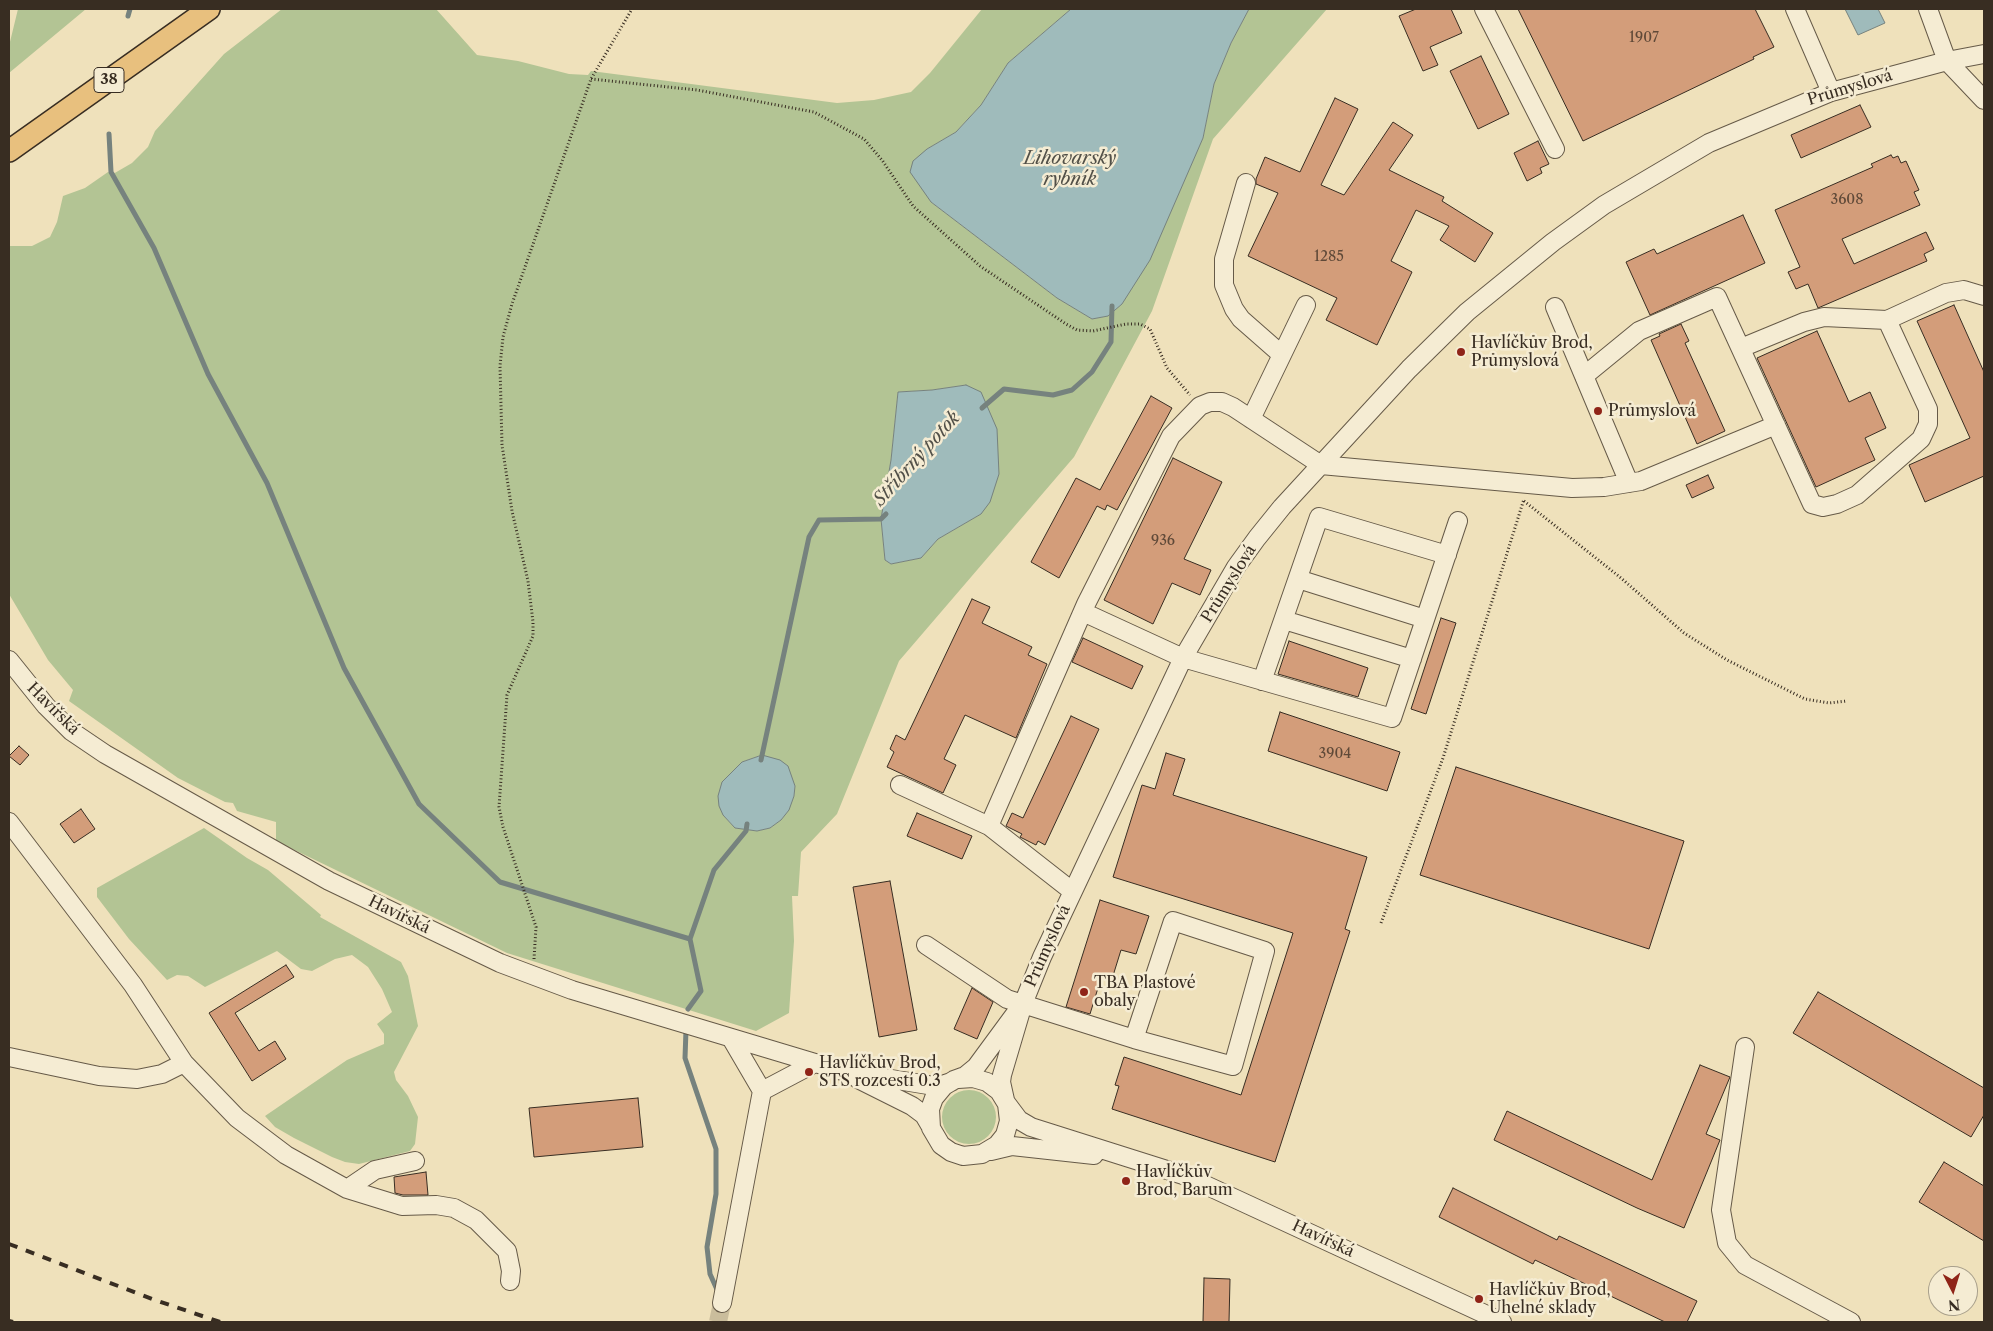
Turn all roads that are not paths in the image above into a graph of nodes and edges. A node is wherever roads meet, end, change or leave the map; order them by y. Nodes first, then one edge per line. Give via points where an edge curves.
1 (209, 9) edge
2 (1484, 9) edge
3 (1795, 9) edge
4 (1928, 9) edge
5 (1984, 54) edge
6 (1947, 61) junction
7 (1831, 92) junction
8 (1984, 100) edge
9 (1555, 149) dead end
10 (9, 151) edge
11 (1246, 183) dead end
12 (1984, 296) edge
13 (1306, 305) dead end
14 (1555, 307) dead end
15 (1887, 320) junction
16 (1741, 348) junction
17 (1282, 355) junction
18 (1584, 376) junction
19 (1251, 419) junction
20 (1776, 425) junction
21 (1321, 465) junction
22 (1629, 483) junction
23 (1458, 521) dead end
24 (1447, 555) junction
25 (1298, 579) junction
26 (1082, 612) junction
27 (1425, 618) junction
28 (1284, 620) junction
29 (1183, 658) junction
30 (1412, 659) junction
31 (9, 660) edge
32 (1262, 681) junction
33 (900, 785) dead end
34 (9, 822) edge
35 (989, 826) junction
36 (1072, 891) junction
37 (926, 946) dead end
38 (1023, 1004) junction
39 (731, 1038) junction
40 (1134, 1039) junction
41 (1745, 1048) dead end
42 (9, 1057) edge
43 (184, 1063) junction
44 (815, 1063) junction
45 (842, 1071) junction
46 (954, 1081) junction
47 (762, 1091) junction
48 (1006, 1102) junction
49 (931, 1128) junction
50 (990, 1151) junction
51 (415, 1161) dead end
52 (1141, 1162) junction
53 (347, 1189) junction
54 (510, 1280) dead end
55 (722, 1303) tunnel mouth
56 (1471, 1316) edge
57 (1502, 1322) edge
58 (1851, 1322) edge

1 - 10 main road, 38
2 - 9 street
3 - 7 street
4 - 6 street
5 - 6 street, Průmyslová
6 - 7 street, Průmyslová
6 - 8 street
7 - 21 street, Průmyslová via 1709,143 1604,205 1553,242 1467,312
11 - 17 street via 1224,259 1224,285 1241,319
12 - 15 street via 1964,290 1946,293
13 - 17 street
14 - 18 street
15 - 16 street via 1824,317
15 - 20 street via 1928,409 1928,424 1921,439 1857,495 1823,507 1812,504
16 - 18 street via 1717,297 1639,331
16 - 20 street
17 - 19 street
18 - 22 street
19 - 21 street
19 - 26 street via 1222,402 1210,402 1200,406 1171,436
20 - 22 street
21 - 22 street via 1526,493
21 - 29 street, Průmyslová via 1282,507 1236,567
23 - 24 street
24 - 25 street via 1319,517
24 - 27 street
25 - 27 street
25 - 28 street
26 - 29 street
26 - 35 street
27 - 30 street
28 - 30 street
28 - 32 street
29 - 32 street
29 - 36 street, Průmyslová
30 - 32 street via 1392,718
31 - 39 street, Havířská via 52,712 105,754 329,881 500,963 572,990
33 - 35 street
34 - 43 street via 133,985
35 - 36 street
36 - 38 street, Průmyslová
37 - 38 street via 1008,999
38 - 40 street
38 - 46 street, Průmyslová via 976,1067
38 - 48 street, Průmyslová via 1002,1075
39 - 44 street, Havířská
39 - 47 street
40 - 40 street via 1232,1066 1265,951 1172,921
41 - 58 street via 1721,1210 1727,1243 1745,1265
42 - 43 street via 99,1076 137,1079 162,1074
43 - 53 street via 237,1118 286,1155
44 - 45 street, Havířská
44 - 47 street
45 - 46 street, Havířská via 939,1086
45 - 49 street, Havířská via 912,1106 924,1115
46 - 48 street, Havířská via 969,1077 984,1080 996,1088
46 - 49 street via 939,1092 933,1102
47 - 55 street
48 - 50 street via 1007,1130
48 - 52 street, Havířská via 1019,1120 1031,1127
49 - 50 street, Havířská via 939,1142 955,1154 971,1157
50 - 52 street, Havířská via 1012,1146
51 - 53 street via 375,1170
52 - 56 street, Havířská via 1216,1189
53 - 54 street via 402,1206 454,1208 476,1220 508,1251
56 - 57 street, Havířská

